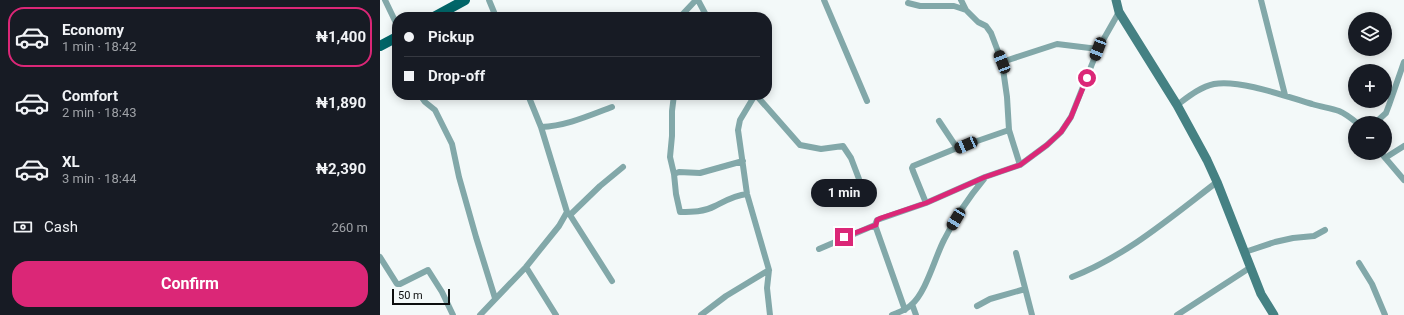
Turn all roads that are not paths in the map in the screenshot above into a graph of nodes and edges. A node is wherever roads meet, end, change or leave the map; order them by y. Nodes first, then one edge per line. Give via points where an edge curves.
1 (385, 0) edge
2 (465, 0) edge
3 (489, 0) edge
4 (697, 0) edge
5 (824, 0) edge
6 (961, 0) edge
7 (1116, 0) edge
8 (1261, 0) edge
9 (908, 3) dead end
10 (966, 10) junction
11 (443, 12) edge
12 (494, 12) edge
13 (685, 12) edge
14 (704, 12) edge
15 (1119, 12) junction
16 (392, 15) edge
17 (392, 40) edge
18 (380, 46) edge
19 (1098, 49) junction
20 (1002, 62) junction
21 (1404, 62) edge
22 (1284, 95) junction
23 (424, 100) edge
24 (530, 100) edge
25 (673, 100) edge
26 (753, 100) edge
27 (760, 100) edge
28 (867, 101) dead end
29 (1177, 105) junction
30 (612, 107) dead end
31 (1349, 116) edge
32 (1383, 116) edge
33 (939, 121) dead end
34 (541, 127) junction
35 (1009, 130) junction
36 (1404, 146) edge
37 (958, 148) junction
38 (1392, 151) edge
39 (1387, 160) edge
40 (742, 161) junction
41 (1020, 165) junction
42 (624, 167) dead end
43 (674, 174) junction
44 (985, 177) junction
45 (859, 179) dead end
46 (1404, 180) edge
47 (1217, 182) junction
48 (747, 194) junction
49 (926, 203) junction
50 (568, 213) junction
51 (876, 225) junction
52 (1326, 230) dead end
53 (819, 249) dead end
54 (1245, 252) junction
55 (1016, 253) dead end
56 (380, 256) edge
57 (1359, 263) dead end
58 (526, 267) junction
59 (1251, 267) junction
60 (770, 270) junction
61 (1072, 277) dead end
62 (612, 281) dead end
63 (1025, 289) junction
64 (495, 298) junction
65 (912, 304) junction
66 (977, 306) dead end
67 (905, 310) junction
68 (453, 315) edge
69 (480, 315) edge
70 (556, 315) edge
71 (701, 315) edge
72 (770, 315) edge
73 (892, 315) edge
74 (916, 315) edge
75 (1032, 315) edge
76 (1177, 315) edge
77 (1274, 315) edge
78 (1385, 315) edge

1 - 16 street
2 - 11 main road
3 - 12 street
4 - 13 street
4 - 14 street
5 - 28 street
6 - 10 street
7 - 15 street
8 - 22 street
9 - 10 street via 920,6 954,6
10 - 20 street via 991,33
15 - 19 street
15 - 29 street
17 - 18 main road
19 - 20 street via 1057,44
19 - 41 street via 1076,107 1061,132
20 - 35 street
21 - 32 street
22 - 29 street via 1234,84 1214,84 1199,90
22 - 31 street via 1338,110
23 - 64 street via 435,110 452,144 459,177
24 - 34 street
25 - 43 street via 670,156
26 - 40 street via 740,120 738,130
27 - 45 street via 800,145 820,149 843,146
29 - 47 street
30 - 34 street via 576,121
33 - 37 street
34 - 50 street
35 - 37 street
35 - 41 street
36 - 38 street
37 - 49 street via 913,166
39 - 46 street
40 - 43 street via 700,173
40 - 48 street
41 - 44 street
42 - 50 street
43 - 48 street via 680,212 703,210
44 - 49 street
44 - 65 street via 968,199 944,239 926,281
47 - 54 street
47 - 61 street via 1120,253
48 - 60 street
49 - 51 street via 881,218 877,220
50 - 58 street
50 - 62 street
51 - 53 street
51 - 67 street
52 - 54 street via 1314,236 1275,242
54 - 59 street
55 - 63 street
56 - 68 street via 397,284 428,270
57 - 78 street via 1372,284
58 - 64 street
58 - 70 street
59 - 76 street
59 - 77 street via 1261,294
60 - 71 street via 726,296
60 - 72 street via 767,288
63 - 66 street via 990,299
63 - 75 street
64 - 69 street
65 - 67 street
65 - 74 street
67 - 73 street

